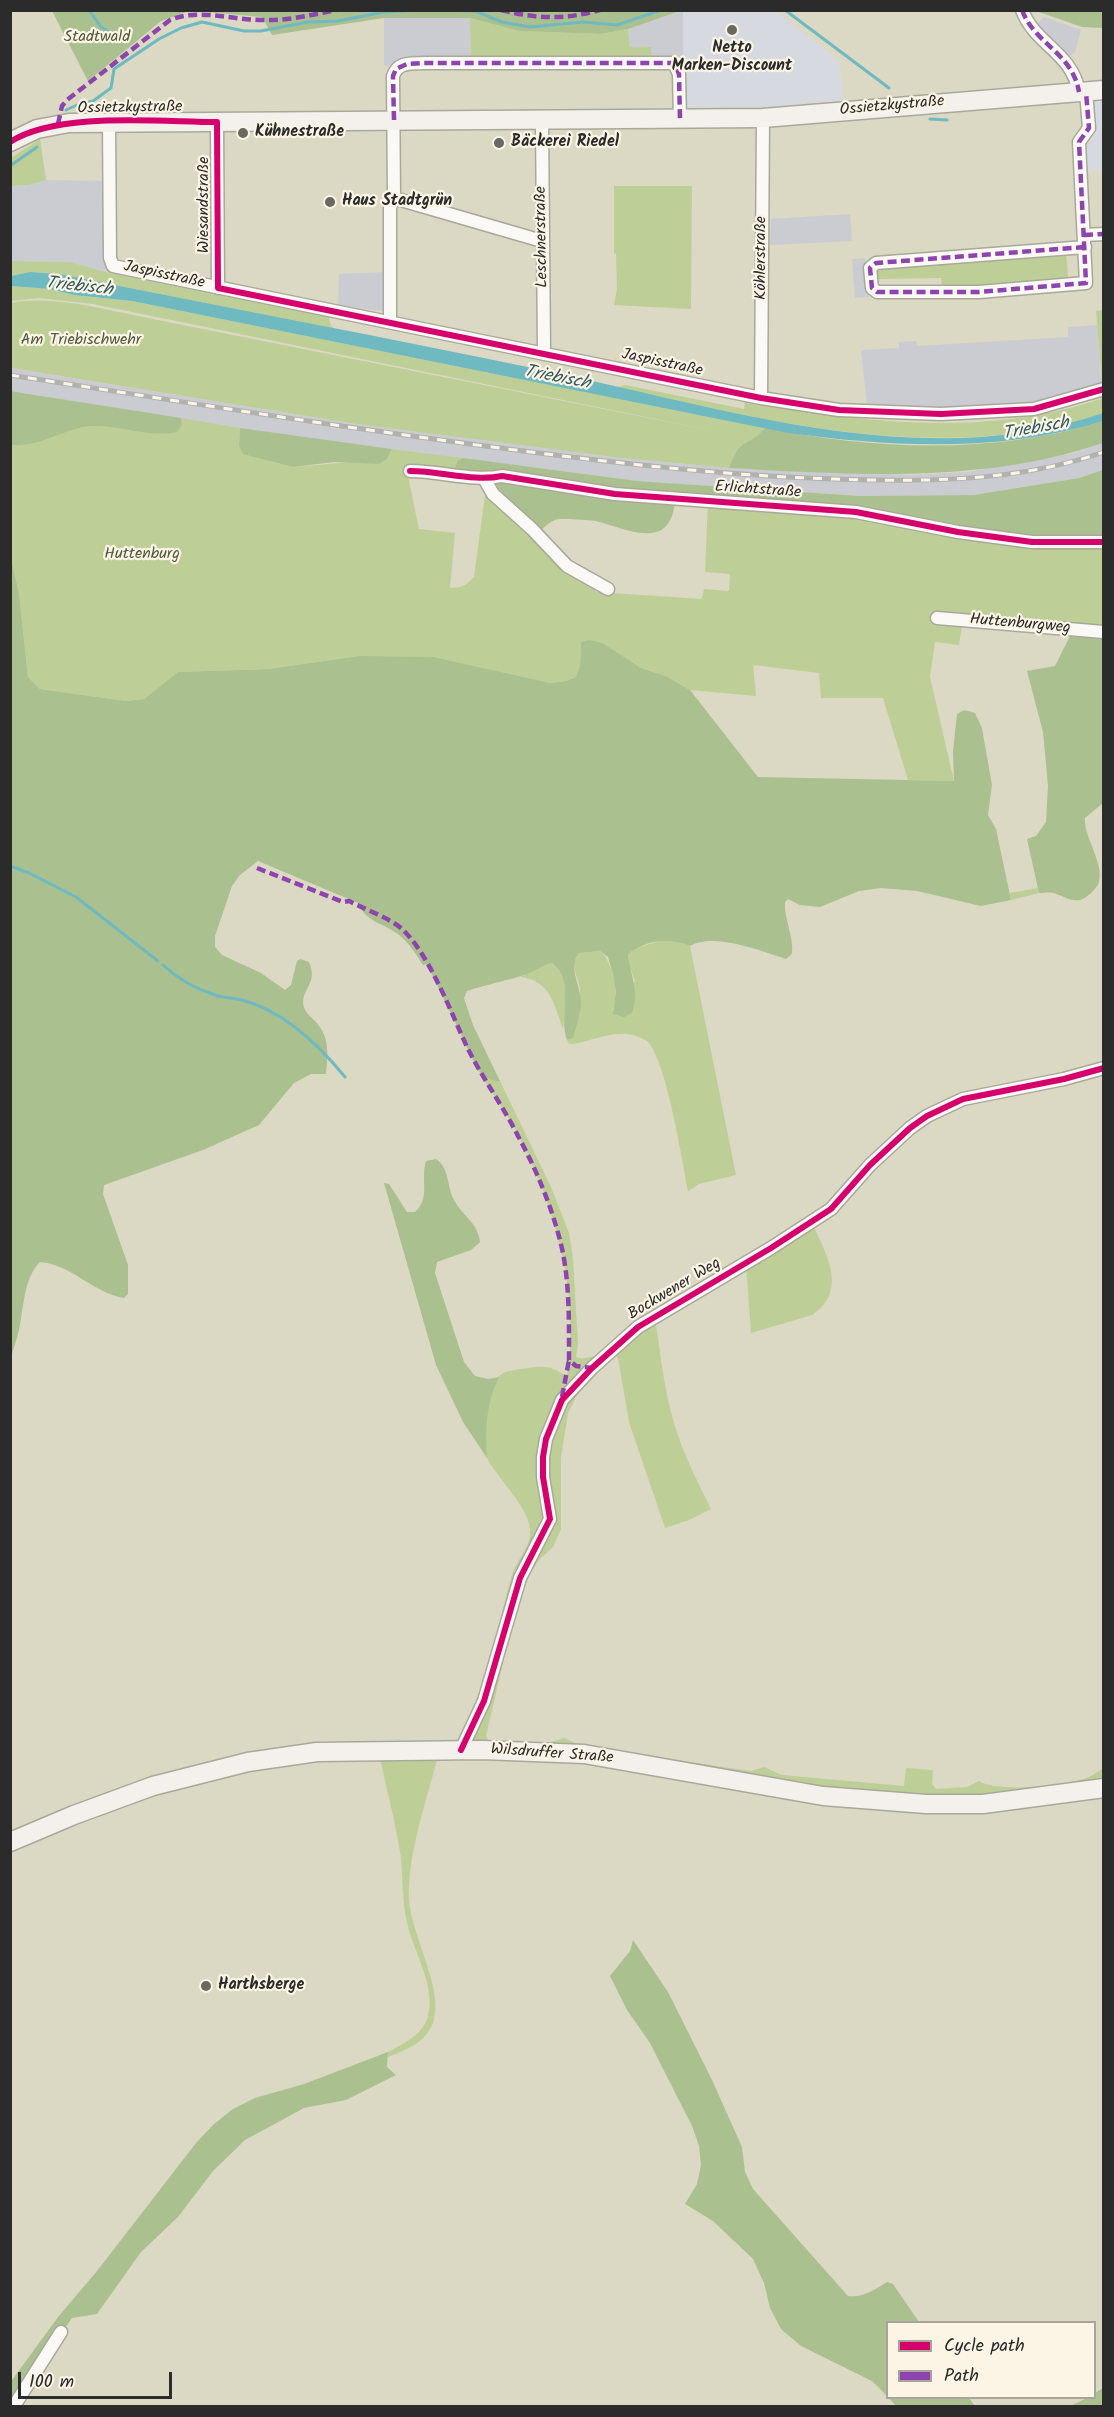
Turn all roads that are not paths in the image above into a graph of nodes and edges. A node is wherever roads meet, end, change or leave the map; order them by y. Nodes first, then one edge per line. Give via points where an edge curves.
1 (1022, 10) edge
2 (1090, 91) edge
3 (763, 118) junction
4 (680, 119) junction
5 (394, 120) junction
6 (542, 120) junction
7 (109, 122) junction
8 (217, 122) junction
9 (10, 142) edge
10 (394, 198) junction
11 (1104, 234) edge
12 (542, 241) junction
13 (1084, 241) junction
14 (218, 288) junction
15 (390, 322) junction
16 (544, 354) junction
17 (1104, 389) edge
18 (761, 398) junction
19 (410, 471) dead end
20 (485, 480) junction
21 (1104, 542) edge
22 (608, 589) dead end
23 (937, 618) dead end
24 (1104, 632) edge
25 (1104, 1068) edge
26 (461, 1750) junction
27 (1104, 1788) edge
28 (10, 1842) edge
29 (61, 2332) dead end
30 (14, 2406) edge

1 - 2 street via 1027,24
2 - 3 main road, Ossietzkystraße
2 - 13 street via 1089,128 1079,142
3 - 4 main road, Ossietzkystraße
3 - 18 street, Köhlerstraße
4 - 5 street via 679,74 674,63 422,63 396,69
4 - 6 main road, Ossietzkystraße
5 - 6 main road, Ossietzkystraße
5 - 8 main road, Ossietzkystraße
5 - 10 street
6 - 12 street, Leschnerstraße
7 - 8 main road, Ossietzkystraße
7 - 9 main road, Ossietzkystraße via 48,126
7 - 14 street, Jaspisstraße via 111,263
8 - 14 street, Wiesandstraße
10 - 12 street
10 - 15 street via 390,207
11 - 13 street
12 - 16 street, Leschnerstraße
13 - 13 street via 1086,283 979,292 877,292 872,288 870,268 876,263
14 - 15 street, Jaspisstraße
15 - 16 street, Jaspisstraße
16 - 18 street, Jaspisstraße
17 - 18 street, Jaspisstraße via 1034,409 941,414 840,410
19 - 20 street, Erlichtstraße
20 - 21 street, Erlichtstraße via 502,476 615,494 856,512 1032,542
20 - 22 street via 493,494 567,566
23 - 24 street, Huttenburgweg
25 - 26 street, Bockwener Weg via 963,1099 927,1116 870,1165 831,1209 638,1327 592,1368 562,1400 546,1439 543,1477 550,1520 520,1578 484,1701
26 - 27 main road, Wilsdruffer Straße via 584,1754 823,1796 926,1804 984,1804
26 - 28 main road, Wilsdruffer Straße via 317,1752 248,1762 153,1786
29 - 30 street

